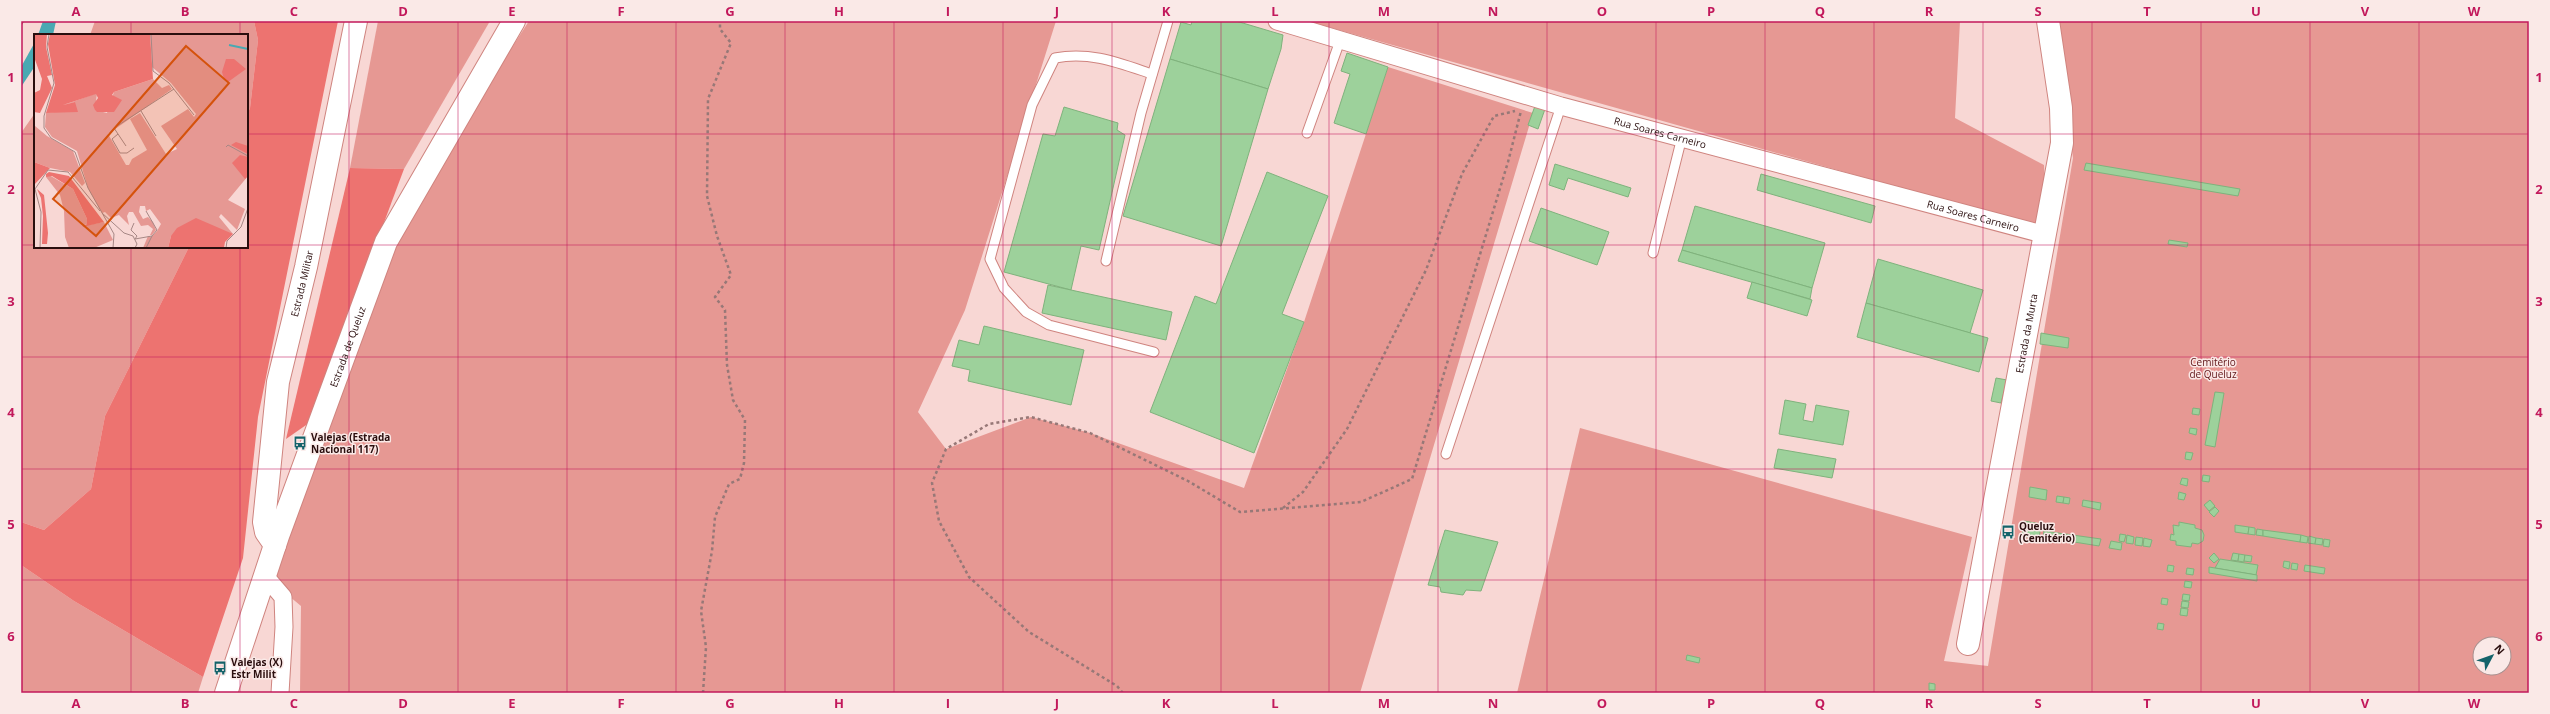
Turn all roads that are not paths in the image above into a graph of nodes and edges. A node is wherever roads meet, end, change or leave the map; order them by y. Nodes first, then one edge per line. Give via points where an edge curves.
1 (356, 21) edge
2 (514, 21) edge
3 (1168, 21) edge
4 (1277, 21) edge
5 (2048, 21) edge
6 (1341, 38) junction
7 (1152, 74) junction
8 (1561, 106) junction
9 (1307, 133) dead end
10 (1682, 137) junction
11 (2046, 235) junction
12 (1653, 253) dead end
13 (1106, 261) dead end
14 (1154, 352) dead end
15 (1446, 454) dead end
16 (275, 545) junction
17 (266, 576) junction
18 (1968, 644) dead end
19 (226, 693) edge
20 (280, 693) edge

1 - 16 street, Estrada Militar via 306,267 278,382 264,514 266,532
2 - 16 street, Estrada de Queluz via 386,242
3 - 7 lane
4 - 6 street, Rua Soares Carneiro
5 - 11 street, Estrada da Murta via 2061,108 2062,143
6 - 8 street, Rua Soares Carneiro
6 - 9 lane
7 - 13 lane
7 - 14 lane via 1109,60 1073,54 1055,58 1032,105 990,259 1004,288 1026,312 1044,322
8 - 10 street, Rua Soares Carneiro
8 - 15 lane
10 - 11 street, Rua Soares Carneiro
10 - 12 lane
11 - 18 street, Estrada da Murta
16 - 17 street, Estrada de Queluz
17 - 19 street, Estrada de Queluz
17 - 20 street via 283,597

